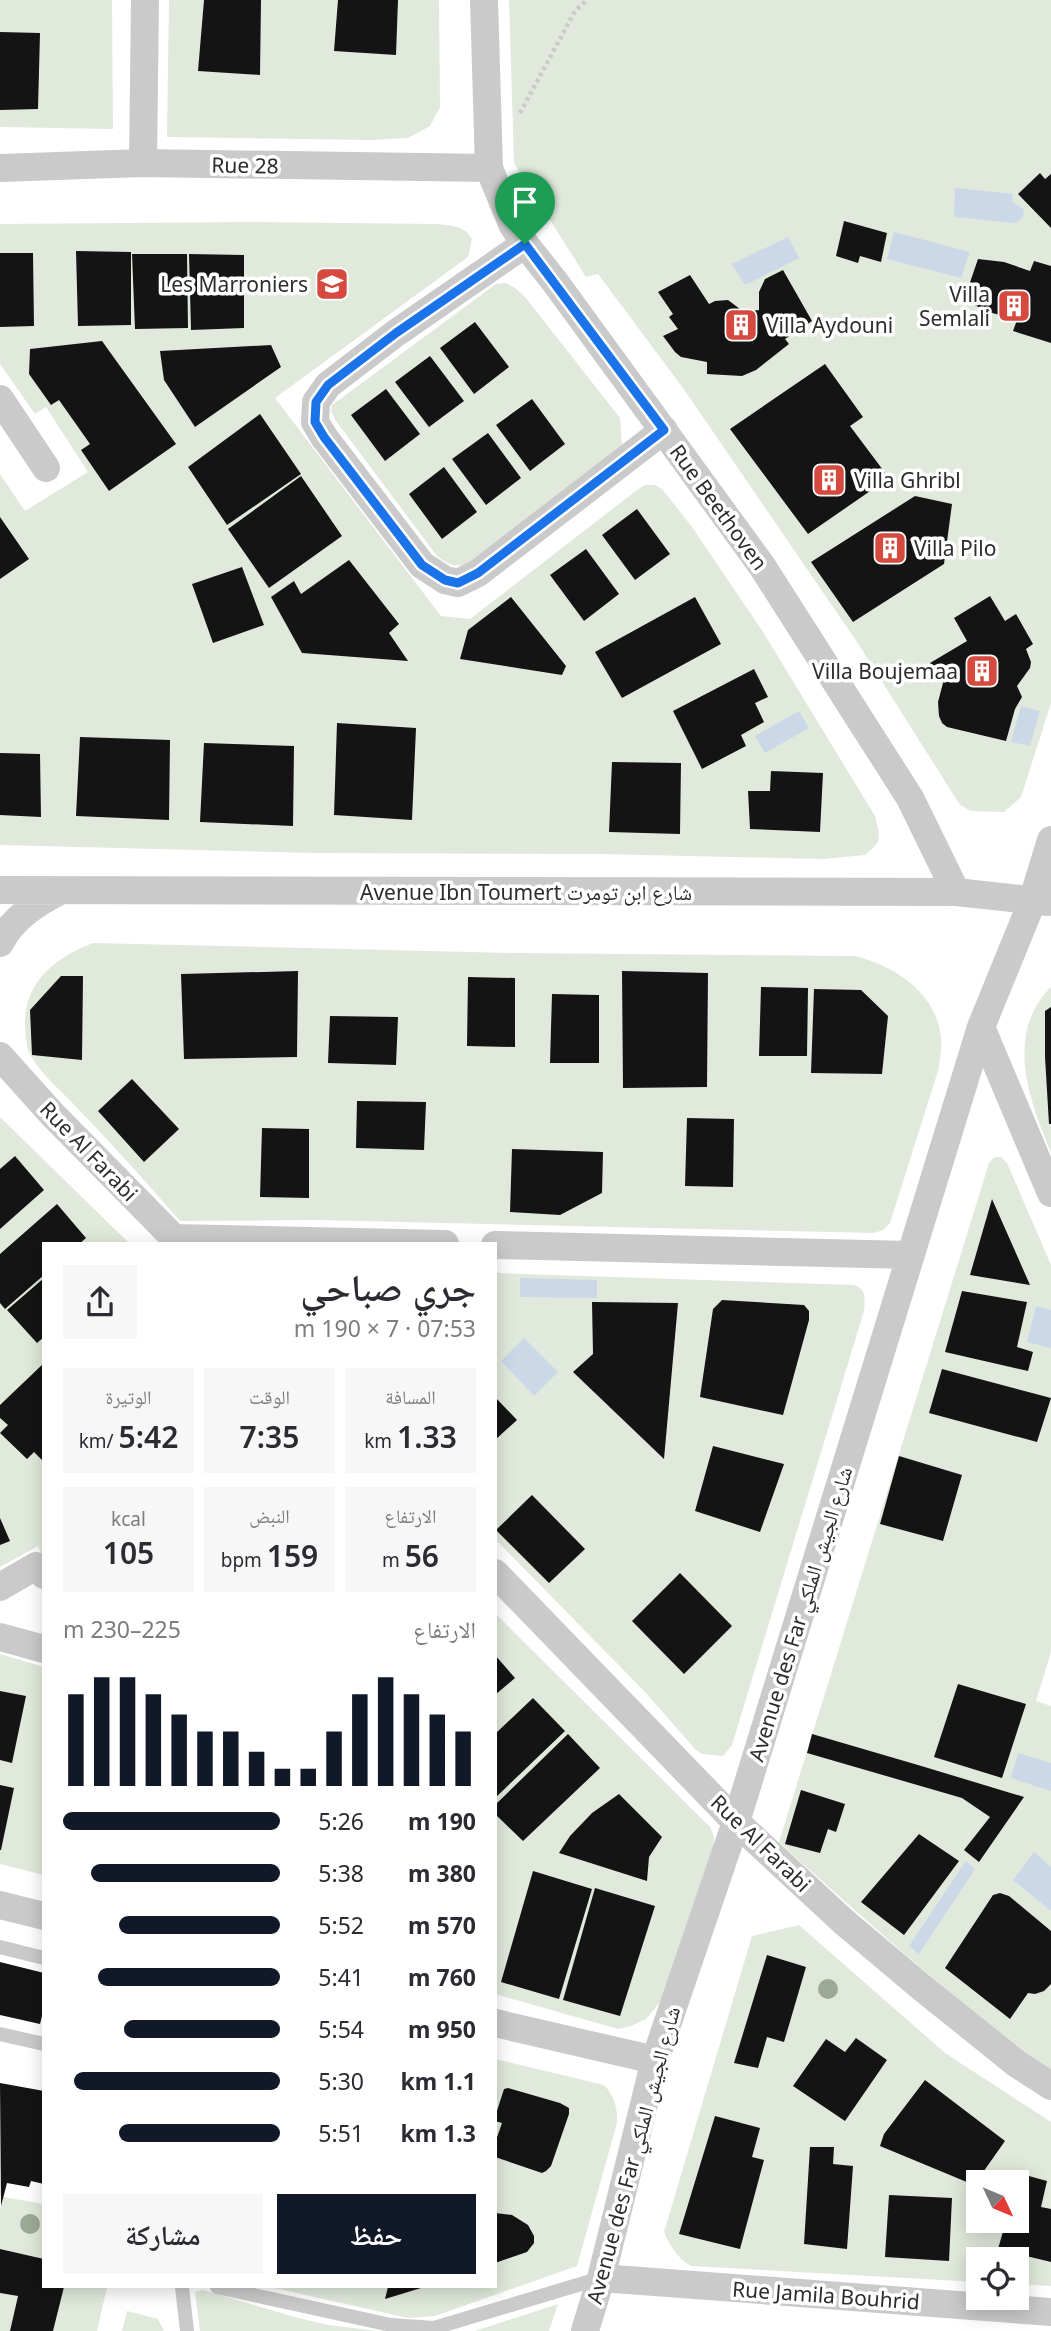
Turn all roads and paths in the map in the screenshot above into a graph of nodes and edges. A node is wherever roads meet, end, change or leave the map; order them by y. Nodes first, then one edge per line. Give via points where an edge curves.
1 (145, 0) edge
2 (484, 0) edge
3 (587, 0) edge
4 (516, 120) dead end
5 (143, 163) junction
6 (0, 168) edge
7 (489, 168) junction
8 (525, 244) junction
9 (0, 399) edge
10 (664, 430) junction
11 (47, 468) dead end
12 (1051, 840) edge
13 (0, 890) edge
14 (61, 891) junction
15 (956, 892) junction
16 (1042, 902) edge
17 (0, 943) edge
18 (981, 1027) junction
19 (0, 1056) edge
20 (1051, 1193) edge
21 (177, 1241) edge
22 (266, 1242) edge
23 (497, 1245) edge
24 (910, 1255) junction
25 (42, 1572) edge
26 (497, 1575) edge
27 (0, 1587) edge
28 (0, 1637) edge
29 (42, 1648) edge
30 (736, 1822) junction
31 (0, 1905) edge
32 (42, 1916) edge
33 (0, 1947) edge
34 (42, 1958) edge
35 (497, 2023) edge
36 (0, 2034) edge
37 (42, 2044) edge
38 (655, 2060) junction
39 (1051, 2086) edge
40 (601, 2278) junction
41 (182, 2288) edge
42 (222, 2288) edge
43 (1051, 2312) edge
44 (187, 2331) edge
45 (585, 2331) edge

1 - 5 street
2 - 7 street, Rue Beethoven
3 - 4 path via 575,11
5 - 6 street, Rue 28
5 - 7 street, Rue 28
7 - 8 street, Rue Beethoven
8 - 10 street, Rue Beethoven
8 - 10 street via 328,385 316,402 315,422 324,437 422,565 458,583 478,573
9 - 11 street
10 - 15 street, Rue Beethoven via 752,551 849,701 910,798
12 - 16 street, Avenue des Far شارع الجيش الملكي
13 - 14 street, Avenue Ibn Toumert شارع ابن تومرت
14 - 15 street, Avenue Ibn Toumert شارع ابن تومرت
14 - 17 street via 20,916
15 - 16 street, Avenue Ibn Toumert شارع ابن تومرت
16 - 18 street, Avenue des Far شارع الجيش الملكي
18 - 20 street
18 - 24 street, Avenue des Far شارع الجيش الملكي
19 - 21 street, Rue Al Farabi
21 - 22 street
23 - 24 street
24 - 30 street, Avenue des Far شارع الجيش الملكي
25 - 27 street via 37,1566
26 - 30 street, Rue Al Farabi
28 - 29 street
30 - 38 street, Avenue des Far شارع الجيش الملكي
30 - 39 street, Rue Al Farabi via 920,1986
31 - 32 street
33 - 34 lane
35 - 38 street
36 - 37 lane
38 - 40 street, Avenue des Far شارع الجيش الملكي
40 - 42 lane via 434,2328 391,2325
40 - 43 street, Rue Jamila Bouhrid
40 - 45 street, Avenue des Far شارع الجيش الملكي
41 - 44 lane

